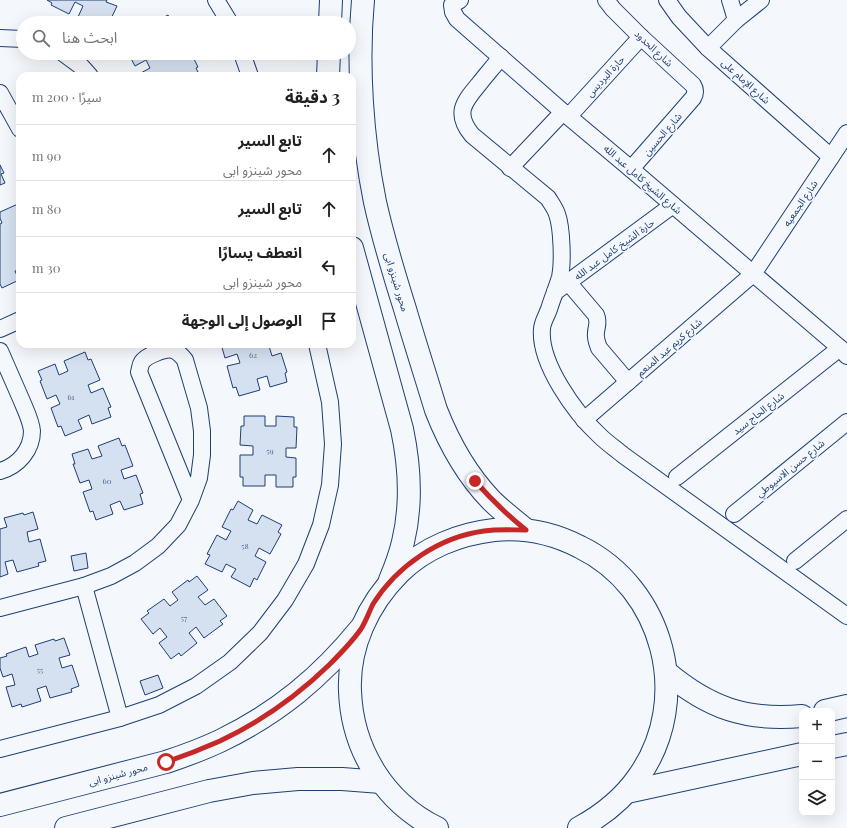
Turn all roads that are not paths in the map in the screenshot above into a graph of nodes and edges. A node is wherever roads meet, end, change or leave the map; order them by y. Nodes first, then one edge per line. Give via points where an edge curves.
1 (216, 0) edge
2 (332, 0) edge
3 (363, 0) edge
4 (460, 0) edge
5 (606, 0) edge
6 (667, 0) edge
7 (730, 0) edge
8 (760, 0) edge
9 (226, 16) edge
10 (331, 16) edge
11 (736, 20) junction
12 (641, 37) junction
13 (0, 38) edge
14 (16, 38) edge
15 (708, 48) junction
16 (501, 57) junction
17 (72, 60) edge
18 (244, 60) edge
19 (329, 60) edge
20 (86, 72) edge
21 (249, 72) edge
22 (328, 72) edge
23 (0, 92) edge
24 (693, 98) joint
25 (566, 114) junction
26 (16, 122) edge
27 (847, 133) edge
28 (831, 157) junction
29 (510, 168) junction
30 (631, 169) junction
31 (673, 205) junction
32 (356, 262) edge
33 (753, 274) junction
34 (568, 282) junction
35 (555, 292) junction
36 (16, 322) edge
37 (0, 328) edge
38 (318, 348) edge
39 (0, 351) edge
40 (843, 352) edge
41 (628, 382) junction
42 (584, 420) junction
43 (847, 422) edge
44 (0, 471) edge
45 (676, 477) dead end
46 (192, 500) junction
47 (734, 514) dead end
48 (847, 519) edge
49 (526, 530) junction
50 (795, 561) dead end
51 (390, 582) junction
52 (84, 586) junction
53 (0, 608) edge
54 (847, 616) edge
55 (361, 628) junction
56 (666, 672) junction
57 (847, 706) edge
58 (835, 709) edge
59 (799, 716) edge
60 (120, 718) junction
61 (847, 744) edge
62 (835, 746) edge
63 (0, 749) edge
64 (799, 755) edge
65 (381, 782) junction
66 (627, 792) junction
67 (0, 805) edge
68 (66, 828) edge
69 (437, 828) edge
70 (579, 828) edge

1 - 9 street
2 - 10 main road
3 - 49 main road, محور شينزو ابى via 361,79 366,140 375,201 390,262 436,410 452,445 461,462 490,499
4 - 16 street, شارع الشيخ كامل عبد الله via 452,5 457,19
5 - 12 street, شارع الحدود
6 - 15 street, شارع الإمام على
7 - 11 street
8 - 11 street
11 - 15 street
12 - 24 street, شارع الحدود via 693,85
12 - 25 street, حارة البرديس
13 - 14 street
15 - 28 street, شارع الإمام على
16 - 25 street, شارع الشيخ كامل عبد الله
16 - 29 street via 466,100 462,119 472,135
17 - 20 street
18 - 21 street
19 - 22 main road
23 - 26 street
24 - 30 street, شارع الحسين
25 - 29 street, حارة البرديس
25 - 30 street, شارع الشيخ كامل عبد الله
27 - 28 street, شارع الجمعيه
28 - 33 street, شارع الجمعيه
29 - 35 street via 548,198 557,214 561,259 560,277
30 - 31 street, شارع الشيخ كامل عبد الله
31 - 33 street, شارع الشيخ كامل عبد الله
31 - 34 street, حارة الشيخ كامل عبد الله
32 - 51 main road via 407,452 407,521
33 - 40 street, شارع الشيخ كامل عبد الله
33 - 41 street, شارع كريم عبد المنعم
34 - 35 street, حارة الشيخ كامل عبد الله
34 - 41 street via 596,315 599,348
35 - 42 street via 542,327 542,345 562,390
36 - 37 street
38 - 60 street via 330,402 333,444 330,485 321,525 306,564 285,600 260,633 230,662 196,686 159,705
39 - 44 street via 32,430 27,452 18,462
40 - 45 street, شارع الحاج سيد
41 - 42 street, شارع كريم عبد المنعم
42 - 54 street via 623,455
43 - 47 street, شارع حسن الاسيوطي
46 - 46 street via 139,372 141,363 147,357 165,350 173,350 185,360 199,408 202,455 199,478
46 - 52 street via 178,525 158,546 111,576
48 - 50 street
49 - 51 main road via 504,529 462,536 423,554
49 - 56 main road via 547,534 587,550 622,576 648,611 663,651
51 - 55 main road
52 - 53 street
52 - 60 street
55 - 65 main road via 353,654 350,680 351,707 366,759
55 - 67 main road, محور شينزو ابى via 311,682 268,714 219,742 166,762
56 - 59 main road via 712,704 748,715
56 - 66 main road via 667,694 659,736 651,756
57 - 58 main road
60 - 63 street
61 - 62 main road
64 - 66 main road
65 - 68 main road via 298,779 254,783 210,791
65 - 69 main road via 411,812
66 - 70 main road via 594,820

